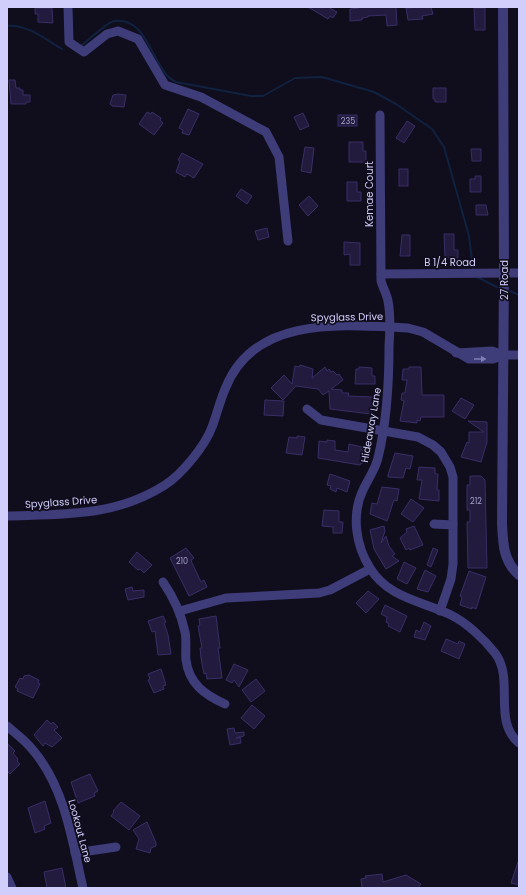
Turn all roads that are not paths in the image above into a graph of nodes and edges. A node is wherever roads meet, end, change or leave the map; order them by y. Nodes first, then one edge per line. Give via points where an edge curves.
1 (68, 7) edge
2 (503, 7) edge
3 (380, 115) dead end
4 (288, 241) dead end
5 (504, 273) junction
6 (519, 273) edge
7 (381, 274) junction
8 (390, 327) junction
9 (519, 354) edge
10 (504, 355) junction
11 (307, 409) dead end
12 (383, 431) junction
13 (7, 516) edge
14 (434, 524) dead end
15 (453, 525) junction
16 (370, 569) junction
17 (519, 576) edge
18 (163, 582) dead end
19 (180, 611) junction
20 (440, 611) junction
21 (225, 704) dead end
22 (7, 726) edge
23 (517, 742) edge
24 (116, 847) dead end
25 (75, 853) junction
26 (7, 877) edge
27 (12, 888) edge
28 (83, 888) edge

1 - 4 street via 69,42 84,52 107,34 118,31 138,39 165,85 201,97 266,132 279,156
2 - 5 street, 27 Road
3 - 7 street, Kemae Court
5 - 6 street, B 1/4 Road
5 - 7 street, B 1/4 Road
5 - 10 street, 27 Road
7 - 8 street, Hideaway Lane via 388,300
8 - 10 street, Spyglass Drive via 423,332 468,359 493,359
8 - 12 street, Hideaway Lane via 388,402
8 - 13 street, Spyglass Drive via 311,327 288,332 256,348 239,364 226,385 212,429 192,460 166,484 139,499 95,512
9 - 10 street, Spyglass Drive
10 - 17 street, 27 Road via 502,523 505,553 511,568
11 - 12 street via 321,420
12 - 15 street via 418,438 441,452 453,477
12 - 16 street, Hideaway Lane via 375,468 361,495 357,511 358,542
14 - 15 street
15 - 20 street via 451,579
16 - 19 street via 330,590 226,598
16 - 20 street, Hideaway Lane via 379,581 396,594
18 - 19 street
19 - 21 street via 186,634 186,661 192,678 207,696
20 - 23 street, Hideaway Lane via 466,625 495,653 502,666 506,720
22 - 25 street, Lookout Lane via 32,749 55,786 66,813
24 - 25 street
25 - 28 street, Lookout Lane
26 - 27 street

